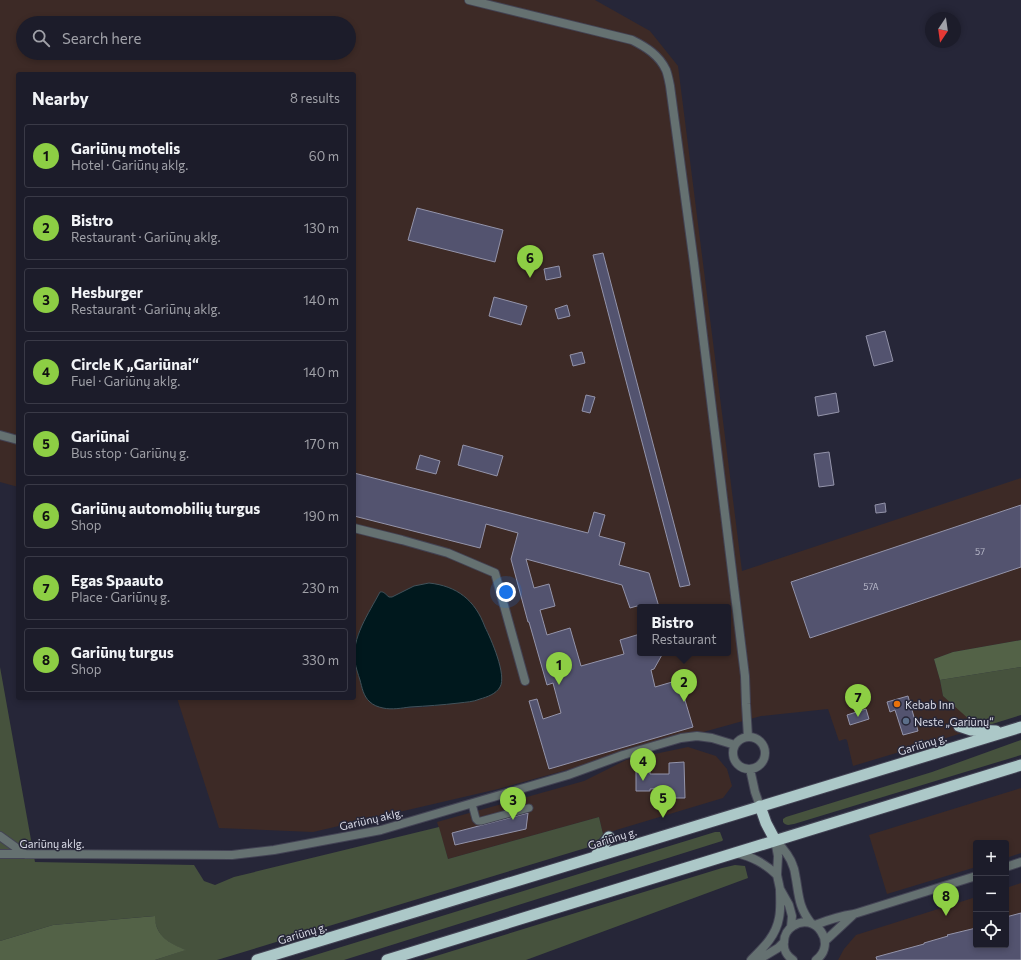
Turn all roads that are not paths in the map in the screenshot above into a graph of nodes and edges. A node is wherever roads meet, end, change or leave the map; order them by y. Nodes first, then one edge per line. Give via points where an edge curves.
1 (469, 0) edge
2 (0, 435) edge
3 (16, 439) edge
4 (356, 528) edge
5 (526, 680) dead end
6 (959, 726) dead end
7 (1021, 727) edge
8 (1009, 731) junction
9 (748, 737) junction
10 (735, 745) junction
11 (1021, 766) edge
12 (750, 769) junction
13 (472, 804) junction
14 (760, 806) junction
15 (529, 808) dead end
16 (0, 836) edge
17 (609, 837) dead end
18 (776, 840) junction
19 (736, 853) junction
20 (0, 854) edge
21 (26, 854) junction
22 (595, 857) junction
23 (1021, 862) edge
24 (1009, 866) edge
25 (777, 875) junction
26 (973, 877) edge
27 (780, 889) junction
28 (854, 914) junction
29 (813, 924) junction
30 (790, 927) junction
31 (825, 941) junction
32 (784, 942) junction
33 (257, 960) edge
34 (387, 960) edge
35 (751, 960) edge
36 (758, 960) edge
37 (789, 960) edge
38 (816, 960) edge

1 - 9 street via 632,40 657,56 666,69 696,278 745,676
2 - 3 street
4 - 5 street via 448,553 496,573
6 - 8 highway via 971,730
7 - 8 highway, Gariūnų g.
8 - 14 highway, Gariūnų g.
9 - 10 street
9 - 12 street via 762,743 765,753 765,758 759,766
10 - 12 street via 734,760 741,767
10 - 13 street, Gariūnų aklg. via 697,736 681,738
11 - 18 highway
12 - 14 street
13 - 15 lane via 478,821
13 - 21 street, Gariūnų aklg. via 381,830 274,850 232,855
14 - 18 highway
14 - 22 highway, Gariūnų g.
16 - 21 street
17 - 22 highway
18 - 19 highway
18 - 25 street
18 - 29 street via 786,851 794,867 802,909
19 - 25 street via 760,861
19 - 34 highway
20 - 21 street, Gariūnų aklg.
22 - 33 highway, Gariūnų g.
23 - 24 street
25 - 27 street
26 - 28 street
27 - 30 street via 792,916
27 - 35 street via 780,918 777,928
28 - 29 street
28 - 31 street
29 - 30 street via 804,922
29 - 31 street via 821,930
30 - 32 street
31 - 38 street via 823,953
32 - 36 street
32 - 37 street

